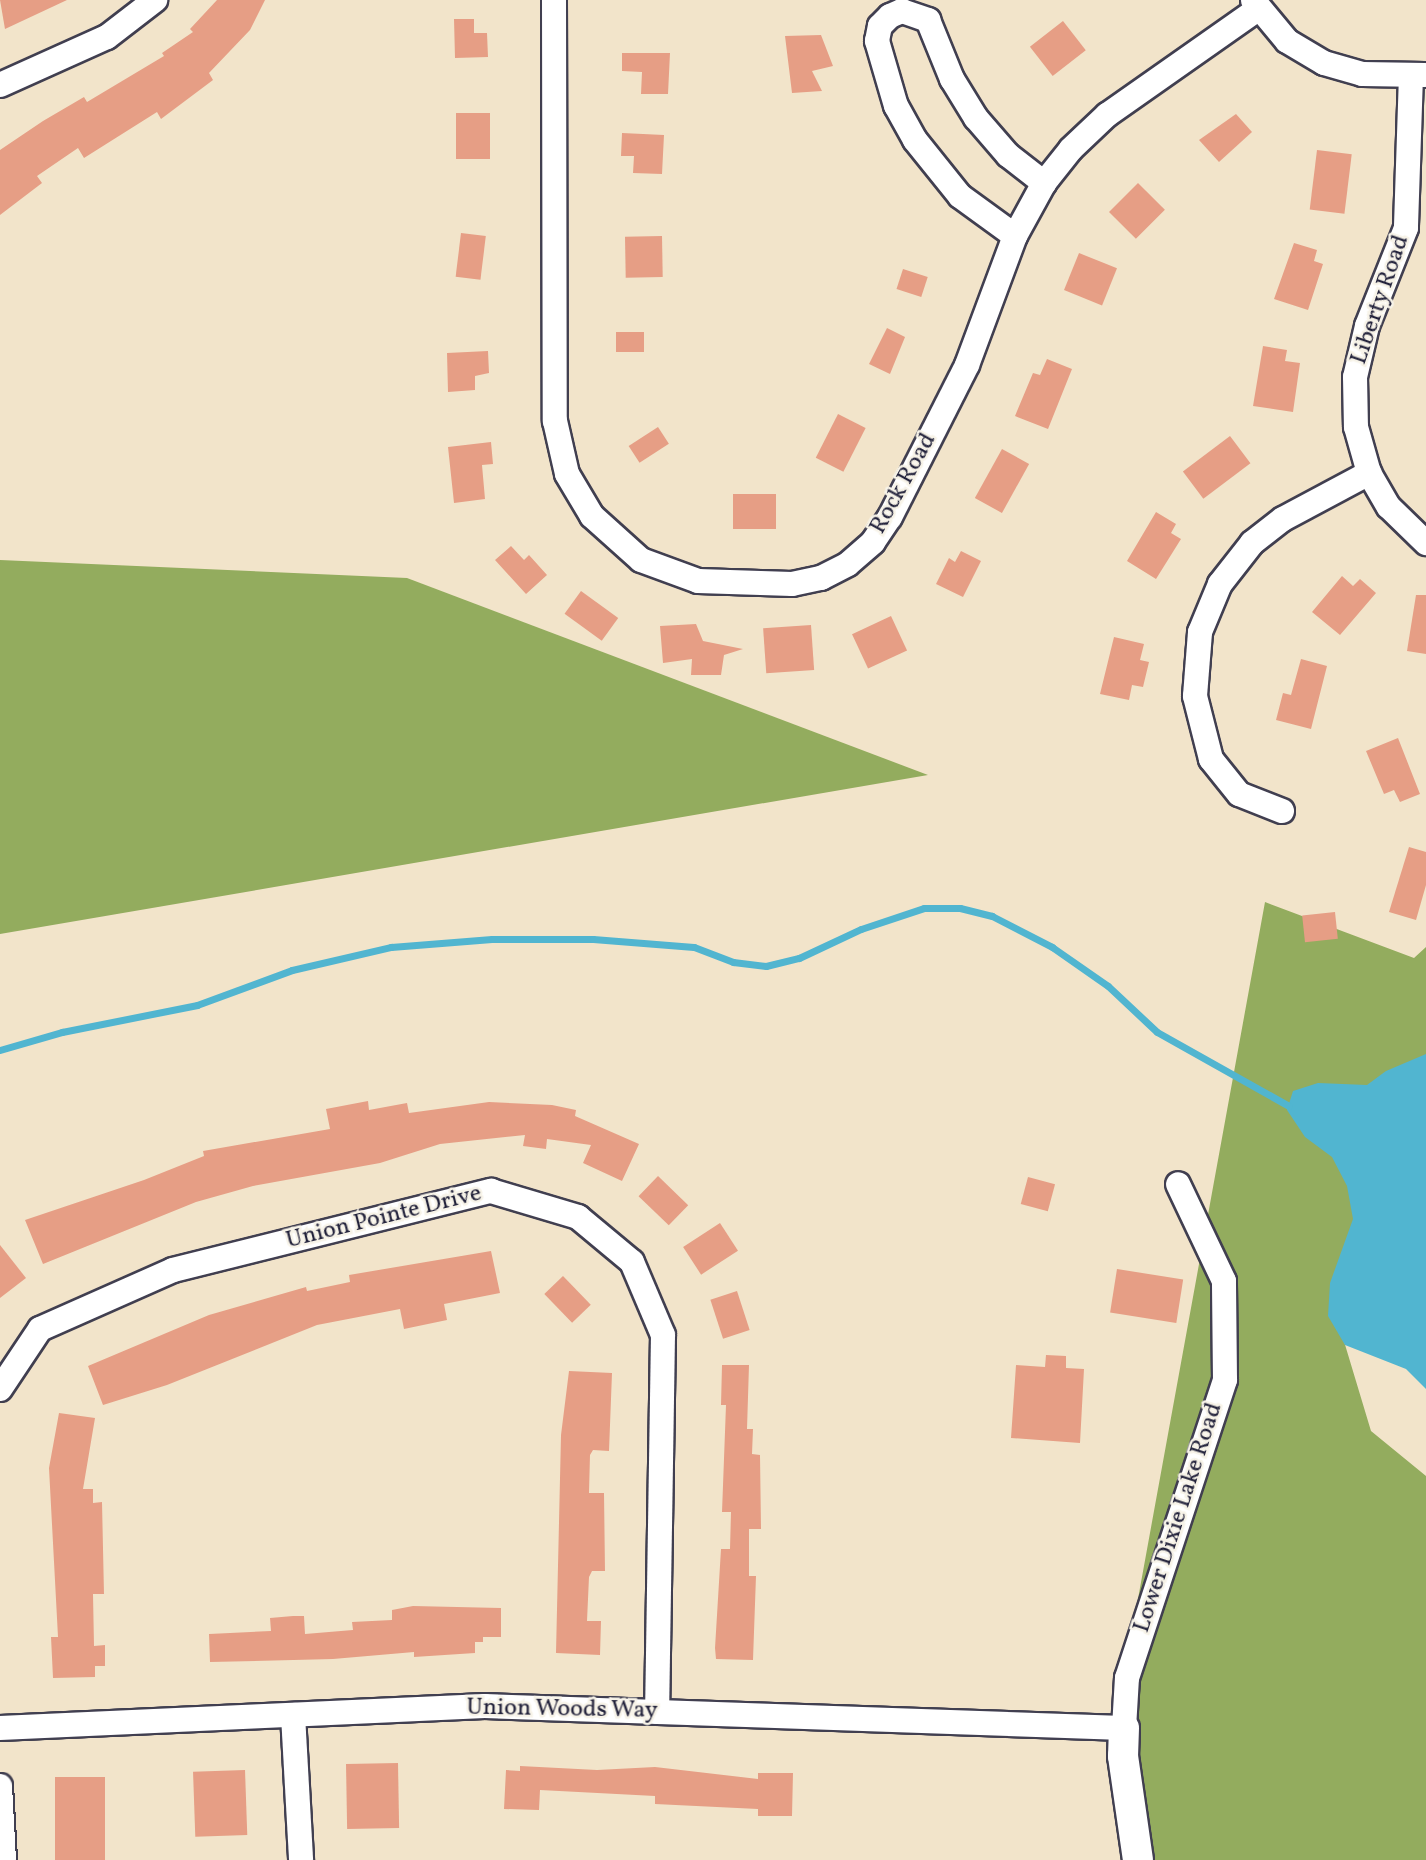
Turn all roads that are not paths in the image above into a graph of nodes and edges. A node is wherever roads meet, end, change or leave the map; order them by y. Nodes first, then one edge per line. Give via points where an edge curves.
1 (155, 0) edge
2 (554, 0) edge
3 (1256, 5) edge
4 (1419, 75) edge
5 (0, 85) edge
6 (1044, 183) junction
7 (1015, 236) junction
8 (1369, 473) junction
9 (1426, 542) edge
10 (1282, 811) dead end
11 (1178, 1184) dead end
12 (0, 1389) edge
13 (657, 1712) junction
14 (293, 1715) junction
15 (0, 1728) edge
16 (1124, 1728) junction
17 (0, 1786) edge
18 (4, 1860) edge
19 (301, 1860) edge
20 (1138, 1860) edge

1 - 5 street via 107,37
2 - 7 street, Rock Road via 555,421 568,474 592,516 642,560 698,581 792,584 821,578 856,557 890,517 967,365
3 - 4 street, Rock Road via 1287,41 1324,63 1362,74
3 - 6 street, Rock Road via 1107,115
4 - 8 street, Liberty Road via 1406,228 1367,326 1355,377 1356,426
6 - 7 street, Rock Road
6 - 7 street via 1009,155 975,118 952,79 928,20 902,11 890,16 880,26 877,41 896,106 915,140 960,196
8 - 9 street, Liberty Road via 1389,508
8 - 10 street via 1283,519 1252,543 1220,584 1200,632 1195,696 1211,759 1239,794
11 - 16 street, Lower Dixie Lake Road via 1224,1281 1225,1380 1127,1678
12 - 13 street, Union Pointe Drive via 40,1329 173,1270 491,1191 578,1217 632,1262 663,1335
13 - 14 street, Union Woods Way via 485,1706
13 - 16 street, Union Woods Way
14 - 15 street, Union Woods Way
14 - 19 street
16 - 20 street, Lower Dixie Lake Road via 1123,1756
17 - 18 street

